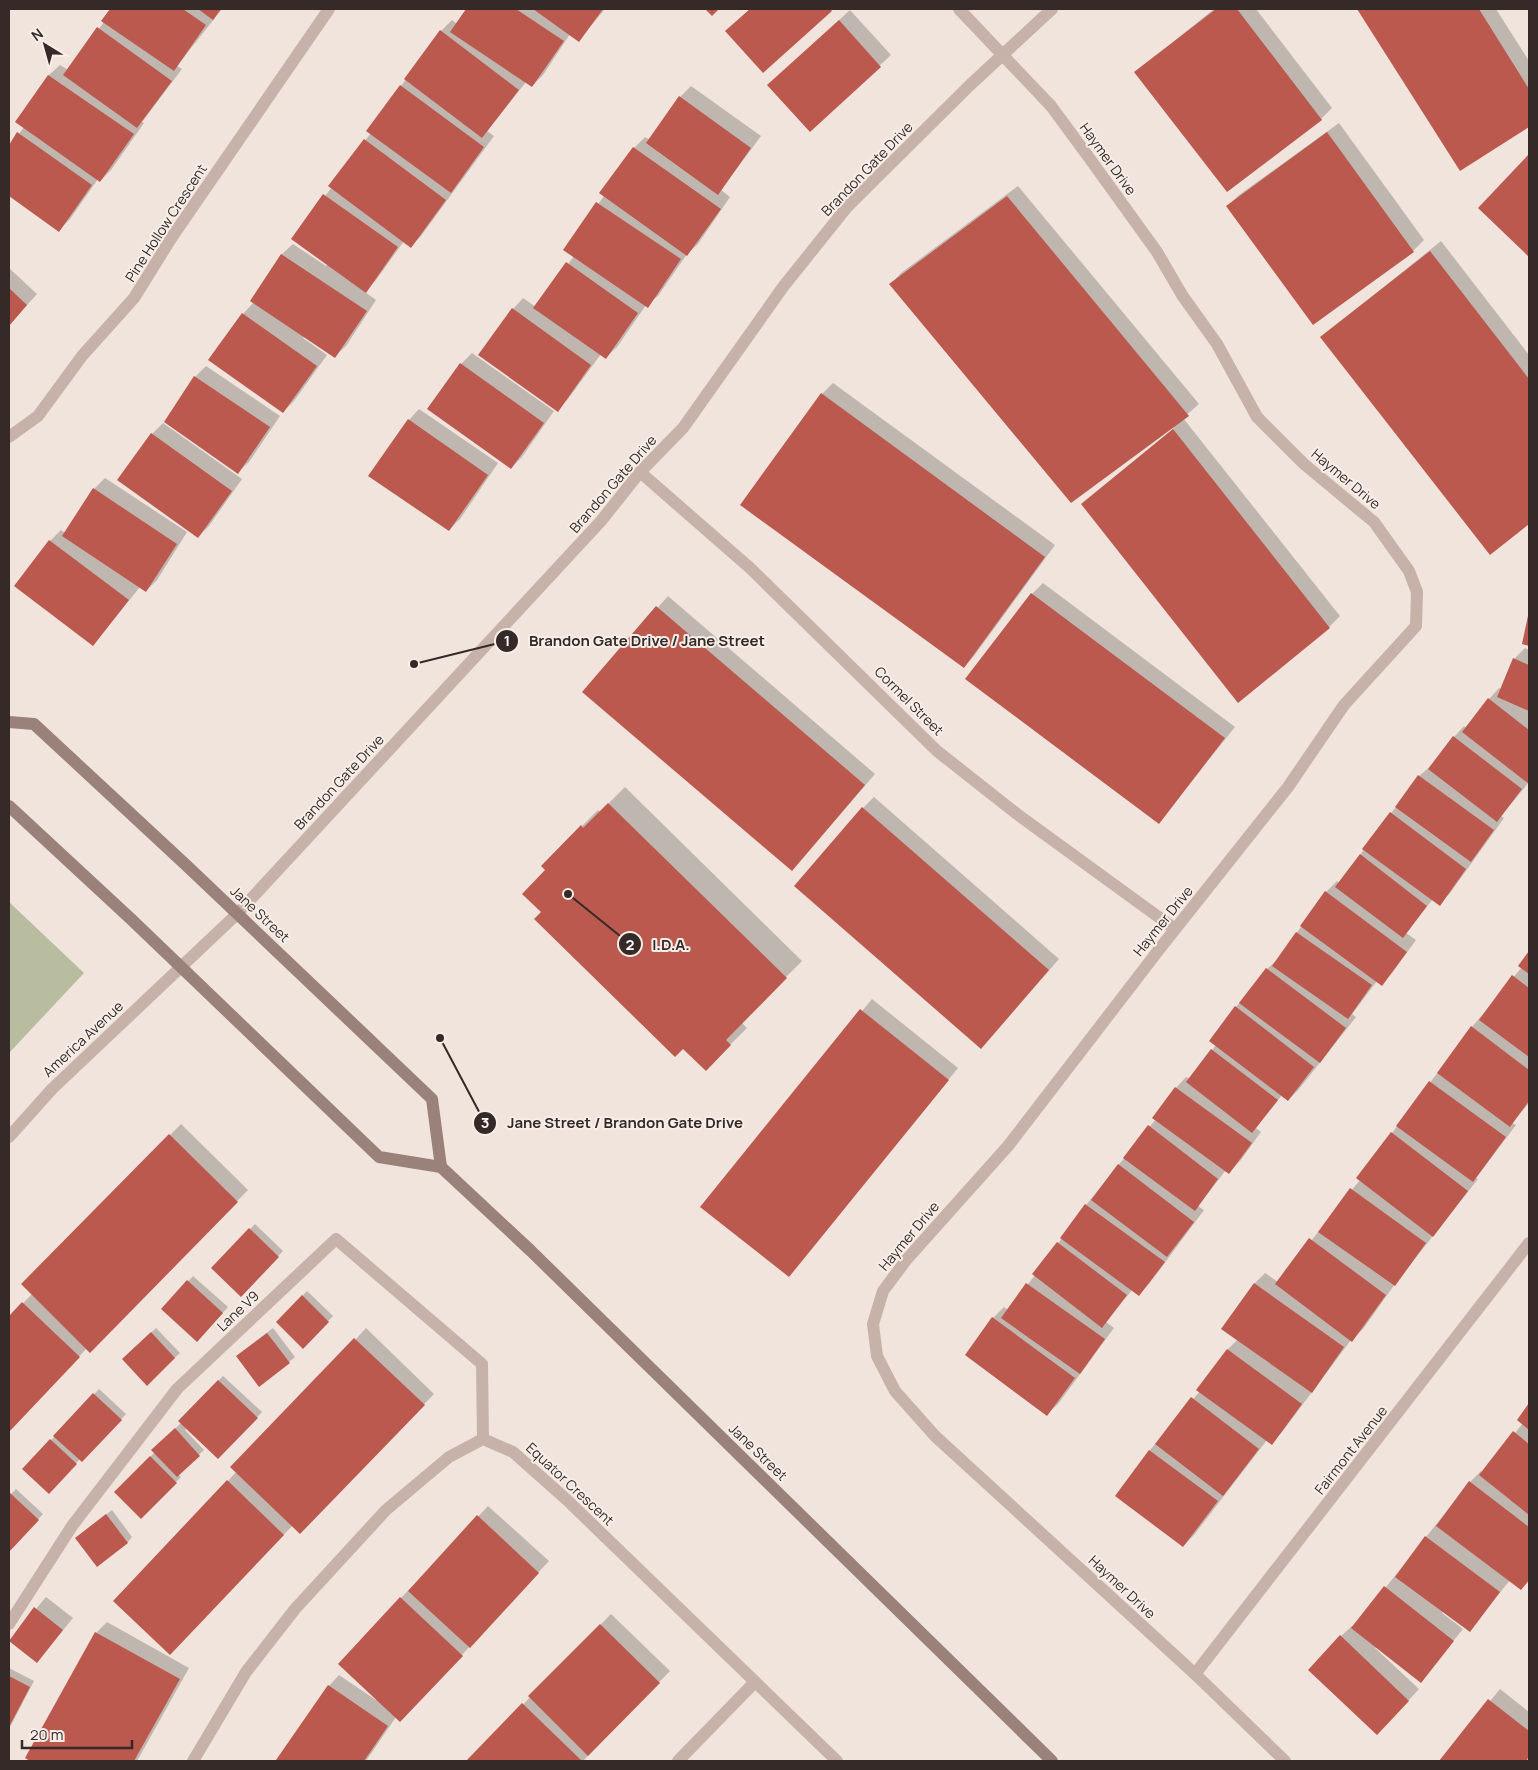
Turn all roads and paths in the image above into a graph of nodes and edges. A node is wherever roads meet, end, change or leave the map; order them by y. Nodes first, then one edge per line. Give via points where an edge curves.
1 (329, 9) edge
2 (959, 9) edge
3 (1052, 9) edge
4 (1000, 55) junction
5 (9, 437) edge
6 (640, 472) junction
7 (9, 722) edge
8 (9, 806) edge
9 (237, 914) junction
10 (1175, 929) junction
11 (181, 968) junction
12 (9, 1136) edge
13 (441, 1167) junction
14 (1529, 1243) edge
15 (483, 1439) junction
16 (9, 1624) edge
17 (1194, 1674) junction
18 (754, 1682) junction
19 (193, 1761) edge
20 (678, 1761) edge
21 (837, 1761) edge
22 (1052, 1761) edge
23 (1285, 1761) edge

1 - 5 street, Pine Hollow Crescent via 177,229 134,298 82,356 38,416
2 - 4 street, Haymer Drive
3 - 4 street, Brandon Gate Drive
4 - 6 street, Brandon Gate Drive via 847,207 783,287 683,428
4 - 10 street, Haymer Drive via 1051,106 1157,252 1182,295 1217,344 1257,417 1304,464 1374,522 1409,571 1418,592 1416,626 1344,705 1288,786
6 - 9 street, Brandon Gate Drive via 601,521
6 - 10 street, Cormel Street via 750,568 937,751 1017,814
7 - 9 main road, Jane Street via 34,724
8 - 11 main road
9 - 11 street, Brandon Gate Drive
9 - 13 main road, Jane Street via 432,1099
10 - 17 street, Haymer Drive via 1008,1146 883,1291 874,1324 877,1356 895,1391 934,1436
11 - 12 street, America Avenue via 52,1088
11 - 13 main road via 380,1157
13 - 22 main road, Jane Street via 539,1258
14 - 17 street, Fairmont Avenue
15 - 16 street, Lane V9 via 482,1364 336,1239 178,1389 72,1526
15 - 18 street, Equator Crescent via 512,1452 567,1500
15 - 19 street via 449,1457 386,1510 295,1610 246,1672
17 - 23 street, Haymer Drive
18 - 20 street
18 - 21 street, Equator Crescent

